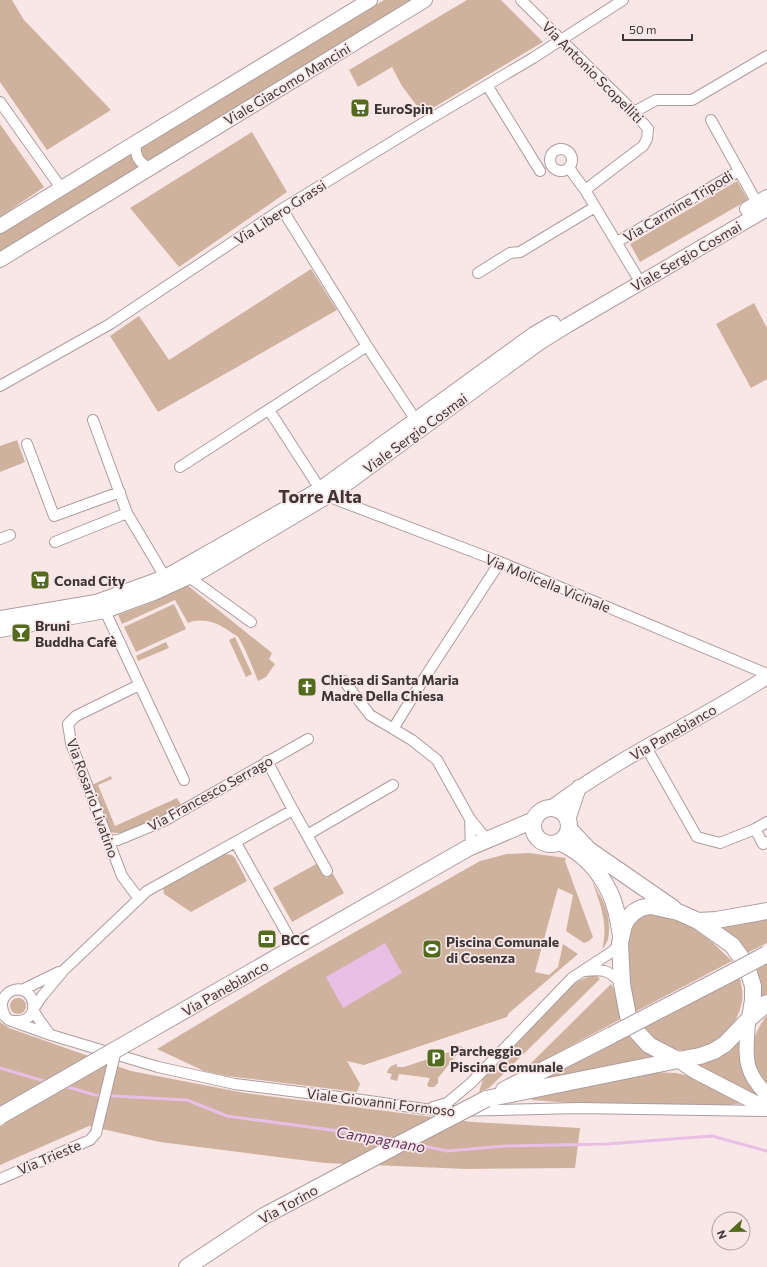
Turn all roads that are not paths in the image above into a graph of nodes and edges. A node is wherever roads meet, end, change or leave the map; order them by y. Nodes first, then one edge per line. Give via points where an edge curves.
1 (370, 0) edge
2 (425, 0) edge
3 (521, 0) edge
4 (623, 0) edge
5 (561, 40) junction
6 (767, 56) edge
7 (487, 85) junction
8 (0, 102) edge
9 (634, 112) junction
10 (711, 120) dead end
11 (135, 142) junction
12 (150, 168) junction
13 (569, 168) dead end
14 (540, 171) dead end
15 (739, 171) junction
16 (61, 188) junction
17 (585, 190) junction
18 (764, 203) edge
19 (595, 206) junction
20 (282, 209) junction
21 (0, 226) edge
22 (617, 242) junction
23 (0, 260) edge
24 (478, 273) dead end
25 (636, 275) junction
26 (366, 346) junction
27 (0, 386) edge
28 (269, 410) junction
29 (93, 420) dead end
30 (419, 425) junction
31 (27, 444) dead end
32 (180, 467) dead end
33 (120, 492) junction
34 (324, 493) junction
35 (127, 513) junction
36 (10, 535) dead end
37 (0, 539) edge
38 (55, 542) dead end
39 (500, 562) junction
40 (165, 577) junction
41 (189, 577) junction
42 (104, 610) junction
43 (0, 618) edge
44 (252, 622) dead end
45 (0, 630) edge
46 (767, 674) edge
47 (767, 677) edge
48 (344, 681) dead end
49 (139, 685) junction
50 (393, 729) junction
51 (308, 739) dead end
52 (646, 747) junction
53 (267, 762) junction
54 (184, 780) dead end
55 (393, 785) dead end
56 (579, 787) junction
57 (551, 808) junction
58 (293, 810) junction
59 (470, 819) junction
60 (534, 820) junction
61 (767, 822) edge
62 (569, 824) junction
63 (754, 829) junction
64 (307, 835) junction
65 (489, 839) junction
66 (539, 839) junction
67 (109, 841) junction
68 (560, 842) junction
69 (767, 842) edge
70 (236, 843) junction
71 (471, 847) junction
72 (327, 871) dead end
73 (139, 899) junction
74 (767, 911) edge
75 (678, 912) junction
76 (698, 921) junction
77 (621, 939) junction
78 (295, 948) junction
79 (767, 954) edge
80 (64, 970) junction
81 (582, 971) junction
82 (622, 984) junction
83 (22, 990) junction
84 (4, 992) edge
85 (767, 1003) edge
86 (33, 1009) junction
87 (3, 1014) edge
88 (749, 1020) junction
89 (14, 1021) junction
90 (51, 1035) junction
91 (116, 1050) junction
92 (678, 1060) junction
93 (471, 1083) junction
94 (767, 1095) edge
95 (486, 1099) junction
96 (767, 1106) edge
97 (425, 1109) junction
98 (453, 1111) junction
99 (767, 1111) edge
100 (0, 1116) edge
101 (0, 1179) edge
102 (187, 1267) edge

1 - 11 street, Viale Giacomo Mancini
2 - 12 street, Viale Giacomo Mancini
3 - 5 street, Via Antonio Scopelliti
4 - 5 street, Via Libero Grassi
5 - 7 street, Via Libero Grassi
5 - 9 street, Via Antonio Scopelliti
6 - 9 street via 692,100 656,100
7 - 14 street
7 - 20 street, Via Libero Grassi
8 - 16 street
9 - 17 street, Via Antonio Scopelliti via 648,129 643,146
10 - 15 street
11 - 12 street via 136,154 141,164
11 - 16 street, Viale Giacomo Mancini
12 - 23 street, Viale Giacomo Mancini
13 - 17 street
15 - 18 street
15 - 22 street, Via Carmine Tripodi
16 - 21 street, Viale Giacomo Mancini
17 - 19 street
18 - 25 street, Viale Sergio Cosmai
18 - 30 street, Viale Sergio Cosmai via 539,343
19 - 22 street
19 - 24 street via 520,252 510,253
20 - 26 street
20 - 27 street, Via Libero Grassi via 110,324
22 - 25 street
25 - 30 street, Viale Sergio Cosmai via 534,334
26 - 28 street
26 - 30 street
28 - 32 street
28 - 34 street
29 - 33 street
30 - 34 street, Viale Sergio Cosmai
31 - 33 street via 54,516
33 - 35 street
34 - 39 street, Via Molicella Vicinale
34 - 40 street, Viale Sergio Cosmai
34 - 41 street, Viale Sergio Cosmai
35 - 38 street
35 - 40 street
36 - 37 street
39 - 46 street, Via Molicella Vicinale
39 - 50 street
40 - 43 street, Viale Sergio Cosmai via 96,602
41 - 42 street, Viale Sergio Cosmai via 154,593
41 - 44 street
42 - 45 street, Viale Sergio Cosmai
42 - 49 street
47 - 52 street, Via Panebianco
48 - 50 street via 370,715
49 - 54 street
49 - 67 street, Via Rosario Livatino via 76,716 68,724 71,743
50 - 59 street via 437,760
51 - 53 street, Via Francesco Serrago
52 - 56 street, Via Panebianco
52 - 63 street via 697,837 720,843
53 - 58 street
53 - 67 street, Via Francesco Serrago via 164,821 118,840
55 - 64 street
56 - 57 street, Via Panebianco
56 - 62 street
57 - 60 main road via 541,811
57 - 62 main road via 562,811
58 - 64 street
58 - 70 street
59 - 65 street
59 - 71 street
60 - 65 main road, Via Panebianco
60 - 66 main road via 534,830
61 - 63 street
62 - 68 main road via 564,839
62 - 75 main road via 589,850
63 - 69 street via 763,844
64 - 72 street
65 - 66 main road, Via Panebianco
65 - 71 main road, Via Panebianco
66 - 68 main road via 549,844
67 - 73 street, Via Rosario Livatino via 122,876
68 - 77 main road via 580,854 599,875 615,906
70 - 73 street via 147,891
70 - 78 street
71 - 78 main road, Via Panebianco
73 - 80 street
74 - 76 main road
75 - 76 main road
75 - 77 main road via 651,906 641,908 628,918
76 - 88 main road via 732,945 746,964 753,986
77 - 81 street via 613,951
77 - 82 main road
78 - 91 main road, Via Panebianco, bridge
79 - 95 main road, Via Torino, bridge
80 - 83 street
80 - 86 street
81 - 82 street via 602,969
81 - 93 street via 567,983
82 - 92 main road via 628,1016 637,1032 649,1045
83 - 84 street
83 - 86 street via 30,995 34,1003
84 - 87 street
85 - 88 main road
86 - 89 street via 28,1018
86 - 90 street
87 - 89 street
88 - 92 main road via 725,1044 714,1051
88 - 94 street via 746,1056 748,1070
89 - 90 street, Viale Giovanni Formoso
90 - 97 street, Viale Giovanni Formoso via 158,1067 235,1084
91 - 100 main road, Via Panebianco, bridge
91 - 101 street, Via Trieste, bridge via 93,1136
92 - 95 main road
92 - 96 street via 694,1071 754,1102
93 - 97 street via 447,1103
93 - 98 street
95 - 102 main road, Via Torino, bridge via 264,1216
97 - 98 street, Viale Giovanni Formoso
98 - 99 street, Viale Giovanni Formoso via 579,1108

